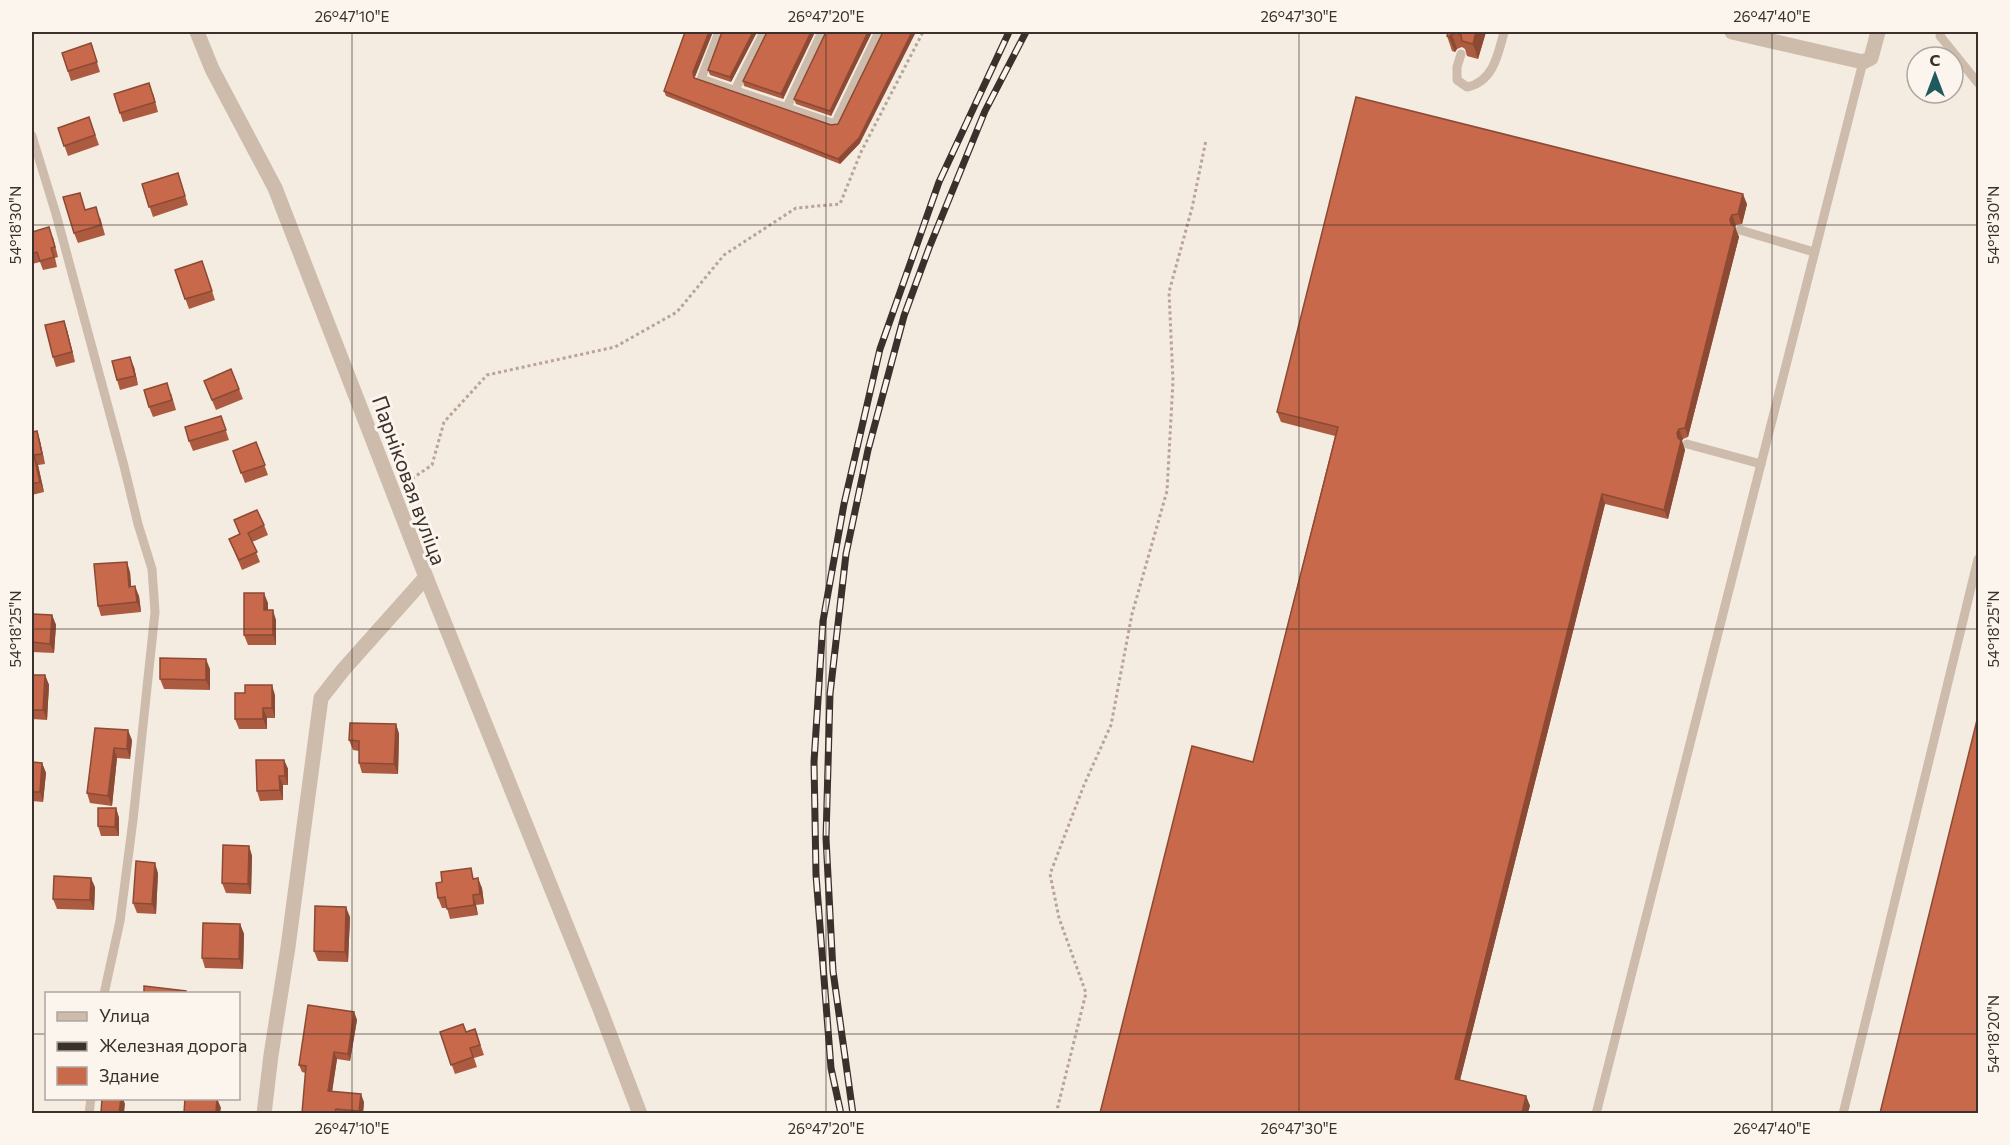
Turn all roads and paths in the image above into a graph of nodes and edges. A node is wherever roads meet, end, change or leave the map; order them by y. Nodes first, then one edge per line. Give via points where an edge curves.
1 (197, 32) edge
2 (719, 32) edge
3 (764, 32) edge
4 (822, 32) edge
5 (879, 32) edge
6 (923, 32) edge
7 (1504, 32) edge
8 (1732, 32) edge
9 (1878, 32) edge
10 (1941, 32) edge
11 (1461, 54) edge
12 (1863, 62) junction
13 (1978, 83) edge
14 (735, 90) junction
15 (787, 107) junction
16 (32, 136) edge
17 (1206, 140) dead end
18 (1740, 230) dead end
19 (1814, 252) junction
20 (1687, 444) dead end
21 (1761, 464) junction
22 (393, 492) junction
23 (1978, 560) edge
24 (426, 578) junction
25 (104, 992) edge
26 (264, 1113) edge
27 (640, 1113) edge
28 (1056, 1113) edge
29 (1596, 1113) edge
30 (1843, 1113) edge

1 - 22 street, Парніковая вуліца via 212,69 275,188
2 - 14 lane via 701,79
3 - 14 lane
4 - 15 lane
5 - 15 lane via 835,124
6 - 22 path via 861,152 840,204 796,208 724,255 677,312 615,347 487,375 444,422 432,465
7 - 11 lane via 1499,52 1479,85 1467,87 1457,81
8 - 12 street
9 - 12 street via 1871,58
10 - 13 lane via 1940,36
12 - 19 lane
14 - 15 lane
16 - 25 lane via 152,569 154,612 133,820 120,921
17 - 28 path via 1169,292 1173,381 1167,491 1132,614 1111,725 1050,874 1059,918 1086,993
18 - 19 lane
19 - 21 lane
20 - 21 lane
21 - 29 lane
22 - 24 street, Парніковая вуліца
23 - 30 lane
24 - 26 street, Парніковая вуліца via 321,698
24 - 27 street

